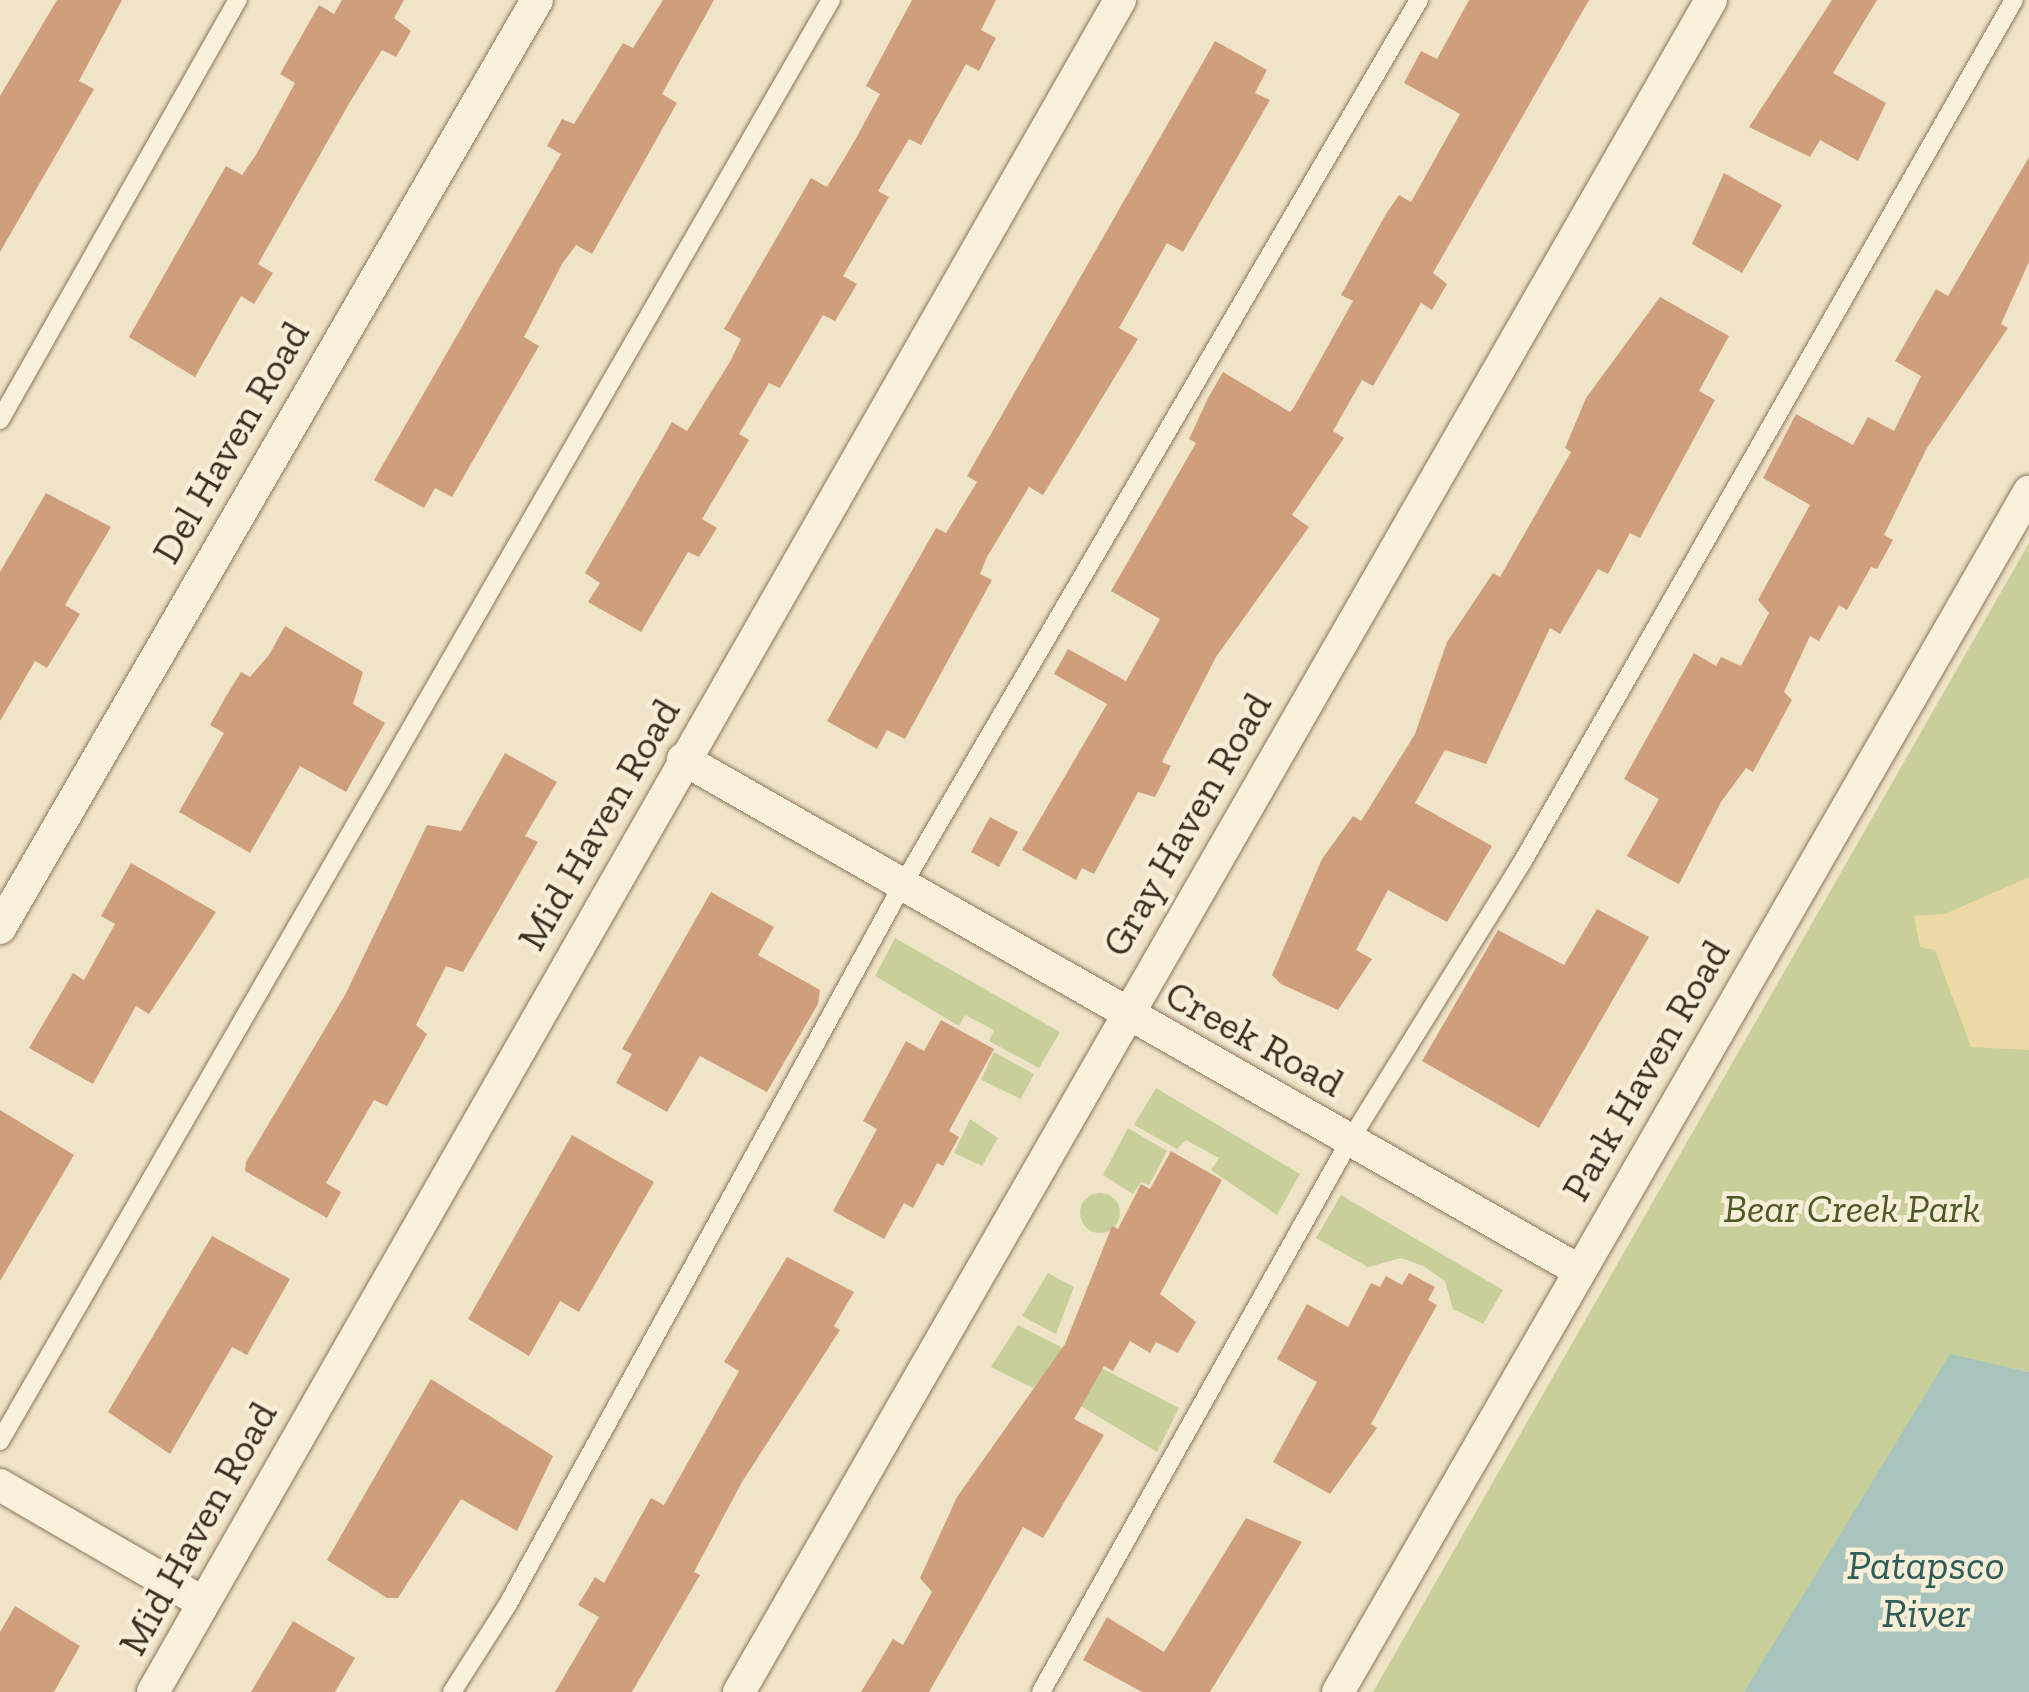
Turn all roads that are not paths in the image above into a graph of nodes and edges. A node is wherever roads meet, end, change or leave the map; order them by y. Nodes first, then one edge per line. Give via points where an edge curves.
1 (238, 0) edge
2 (537, 0) edge
3 (831, 0) edge
4 (1120, 0) edge
5 (1419, 0) edge
6 (1711, 0) edge
7 (2014, 0) edge
8 (0, 420) edge
9 (2029, 492) edge
10 (682, 759) junction
11 (904, 884) junction
12 (0, 928) edge
13 (1126, 1014) junction
14 (1350, 1140) junction
15 (1578, 1270) junction
16 (0, 1441) edge
17 (0, 1485) edge
18 (202, 1602) junction
19 (153, 1692) edge
20 (452, 1692) edge
21 (739, 1692) edge
22 (1041, 1692) edge
23 (1338, 1692) edge

1 - 8 lane
2 - 12 street, Del Haven Road
3 - 16 lane
4 - 10 street, Mid Haven Road
5 - 11 lane
6 - 13 street, Gray Haven Road
7 - 14 lane via 1523,861
9 - 15 street, Park Haven Road
10 - 11 street, Creek Road
10 - 18 street, Mid Haven Road
11 - 13 street, Creek Road
11 - 20 lane via 508,1604
13 - 14 street, Creek Road
13 - 21 street, Gray Haven Road
14 - 15 street, Creek Road
14 - 22 lane
15 - 23 street, Park Haven Road
17 - 18 street
18 - 19 street, Mid Haven Road

